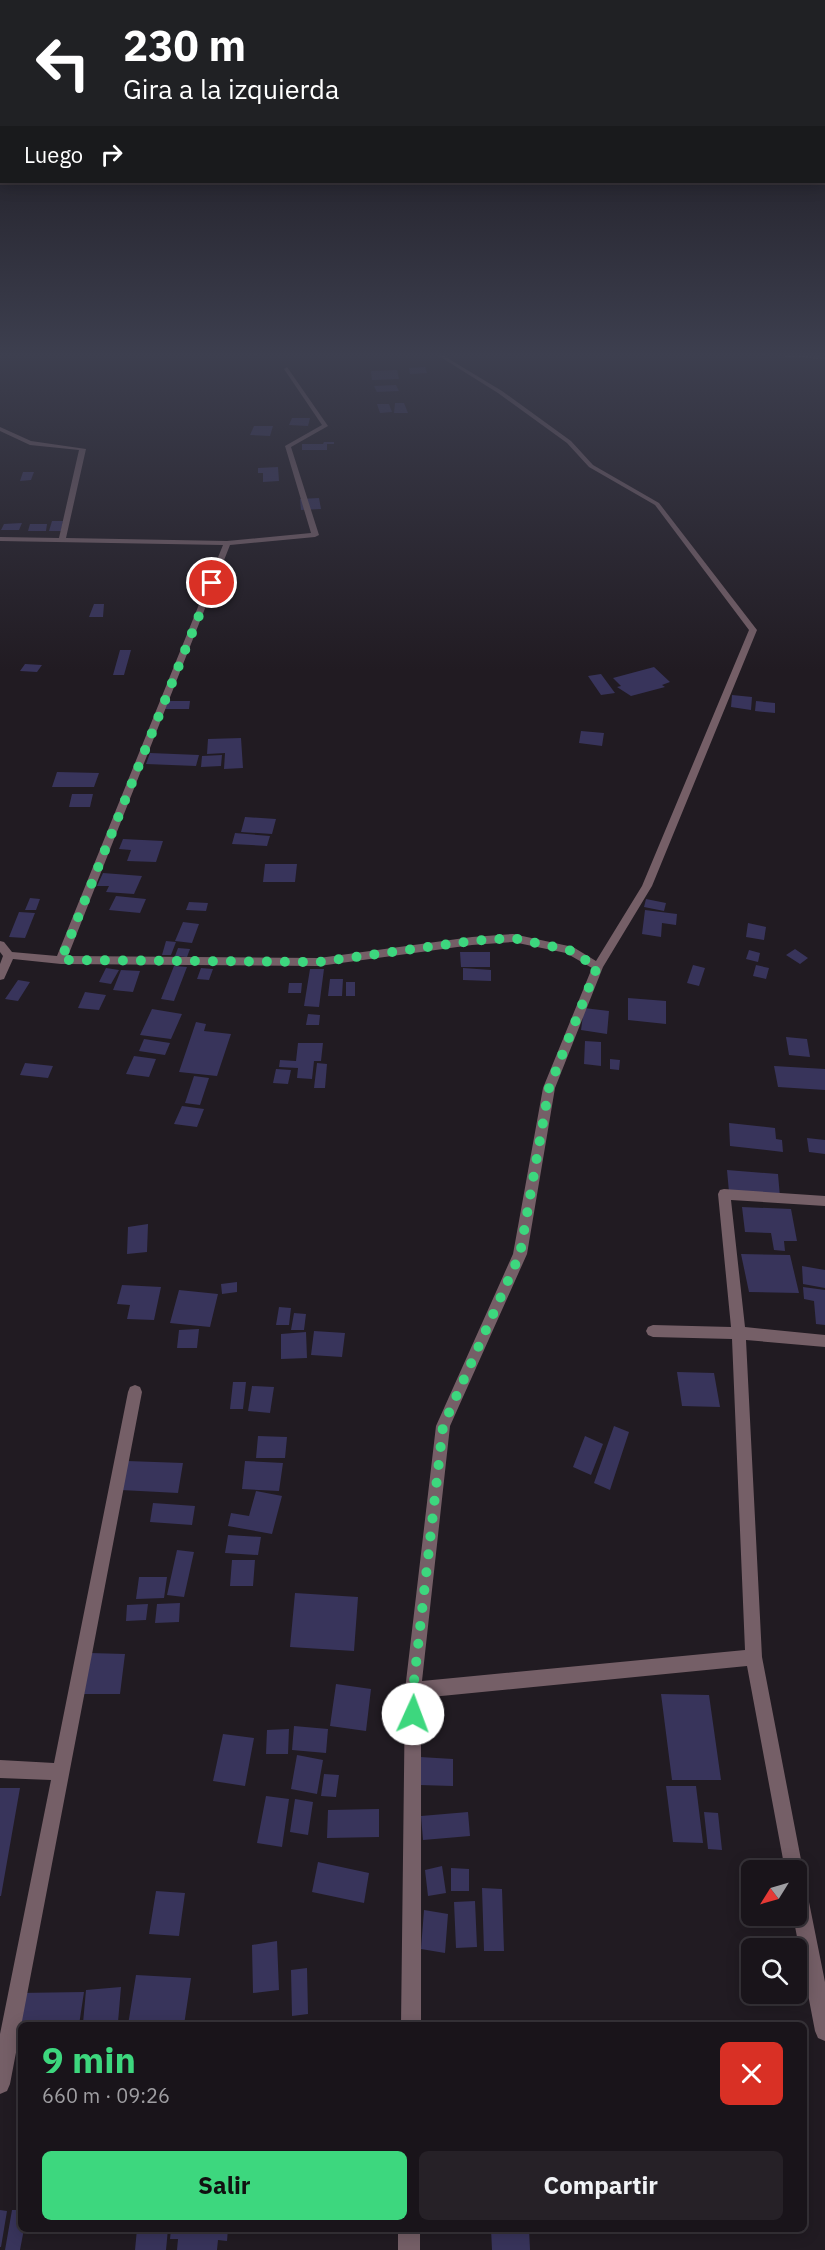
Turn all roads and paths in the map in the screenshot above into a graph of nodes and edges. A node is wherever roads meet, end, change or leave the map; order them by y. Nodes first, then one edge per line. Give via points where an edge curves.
1 (80, 461) edge
2 (293, 461) edge
3 (586, 461) edge
4 (0, 539) edge
5 (62, 540) junction
6 (228, 543) junction
7 (0, 945) edge
8 (9, 955) junction
9 (61, 960) junction
10 (597, 967) junction
11 (0, 976) edge
12 (825, 1201) edge
13 (653, 1331) dead end
14 (739, 1333) junction
15 (825, 1341) edge
16 (135, 1392) dead end
17 (754, 1657) junction
18 (413, 1690) junction
19 (0, 1769) edge
20 (61, 1772) junction
21 (792, 1860) edge
22 (805, 1926) edge
23 (411, 2022) edge
24 (825, 2031) edge
25 (0, 2084) edge
26 (410, 2232) edge
27 (409, 2250) edge

1 - 5 street
2 - 6 street via 315,535
3 - 10 street via 657,504 753,630 648,886
4 - 5 street
5 - 6 street
6 - 9 street
7 - 8 street
8 - 9 street
8 - 11 street
9 - 10 street via 319,962 513,938 569,950
10 - 18 street via 549,1088 520,1254 443,1426
12 - 14 street via 724,1194
13 - 14 street
14 - 15 street
14 - 17 street
16 - 20 street
17 - 18 street
17 - 21 street
18 - 23 street
19 - 20 street
20 - 25 street
22 - 24 street
26 - 27 street

